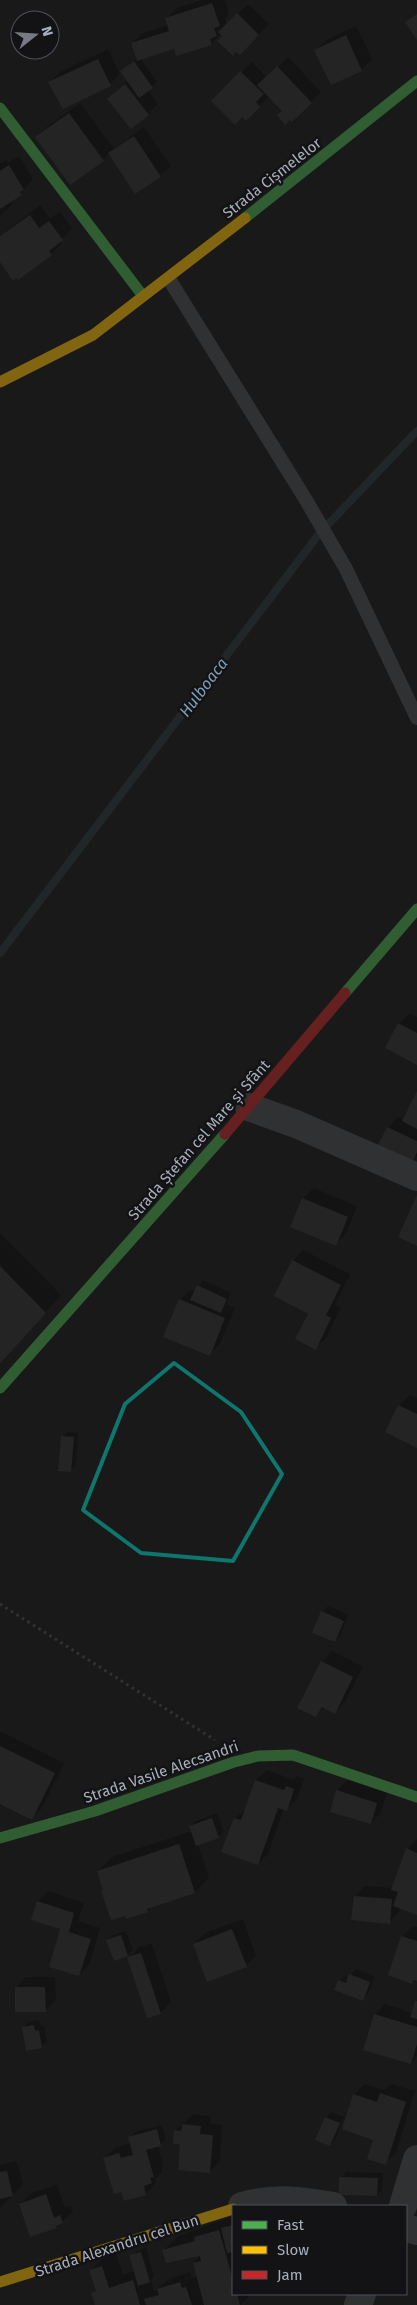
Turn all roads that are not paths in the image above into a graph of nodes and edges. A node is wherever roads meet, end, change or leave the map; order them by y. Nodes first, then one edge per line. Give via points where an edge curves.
1 (417, 81) edge
2 (0, 108) edge
3 (168, 279) junction
4 (143, 296) junction
5 (0, 382) edge
6 (417, 718) edge
7 (417, 909) edge
8 (249, 1107) junction
9 (417, 1176) edge
10 (0, 1388) edge
11 (417, 1797) edge
12 (0, 1838) edge
13 (417, 2160) edge
14 (247, 2205) edge
15 (328, 2205) edge
16 (403, 2205) edge
17 (232, 2209) edge
18 (0, 2282) edge

1 - 3 street, Strada Cișmelelor
2 - 4 street
3 - 4 street, Strada Cișmelelor
3 - 6 lane via 346,569
4 - 5 street, Strada Cișmelelor via 93,334
7 - 8 street, Strada Ștefan cel Mare și Sfânt
8 - 9 street
8 - 10 street, Strada Ștefan cel Mare și Sfânt
11 - 12 street, Strada Vasile Alecsandri via 293,1755 258,1756 95,1811
13 - 16 street
14 - 15 street via 274,2199
17 - 18 street, Strada Alexandru cel Bun

